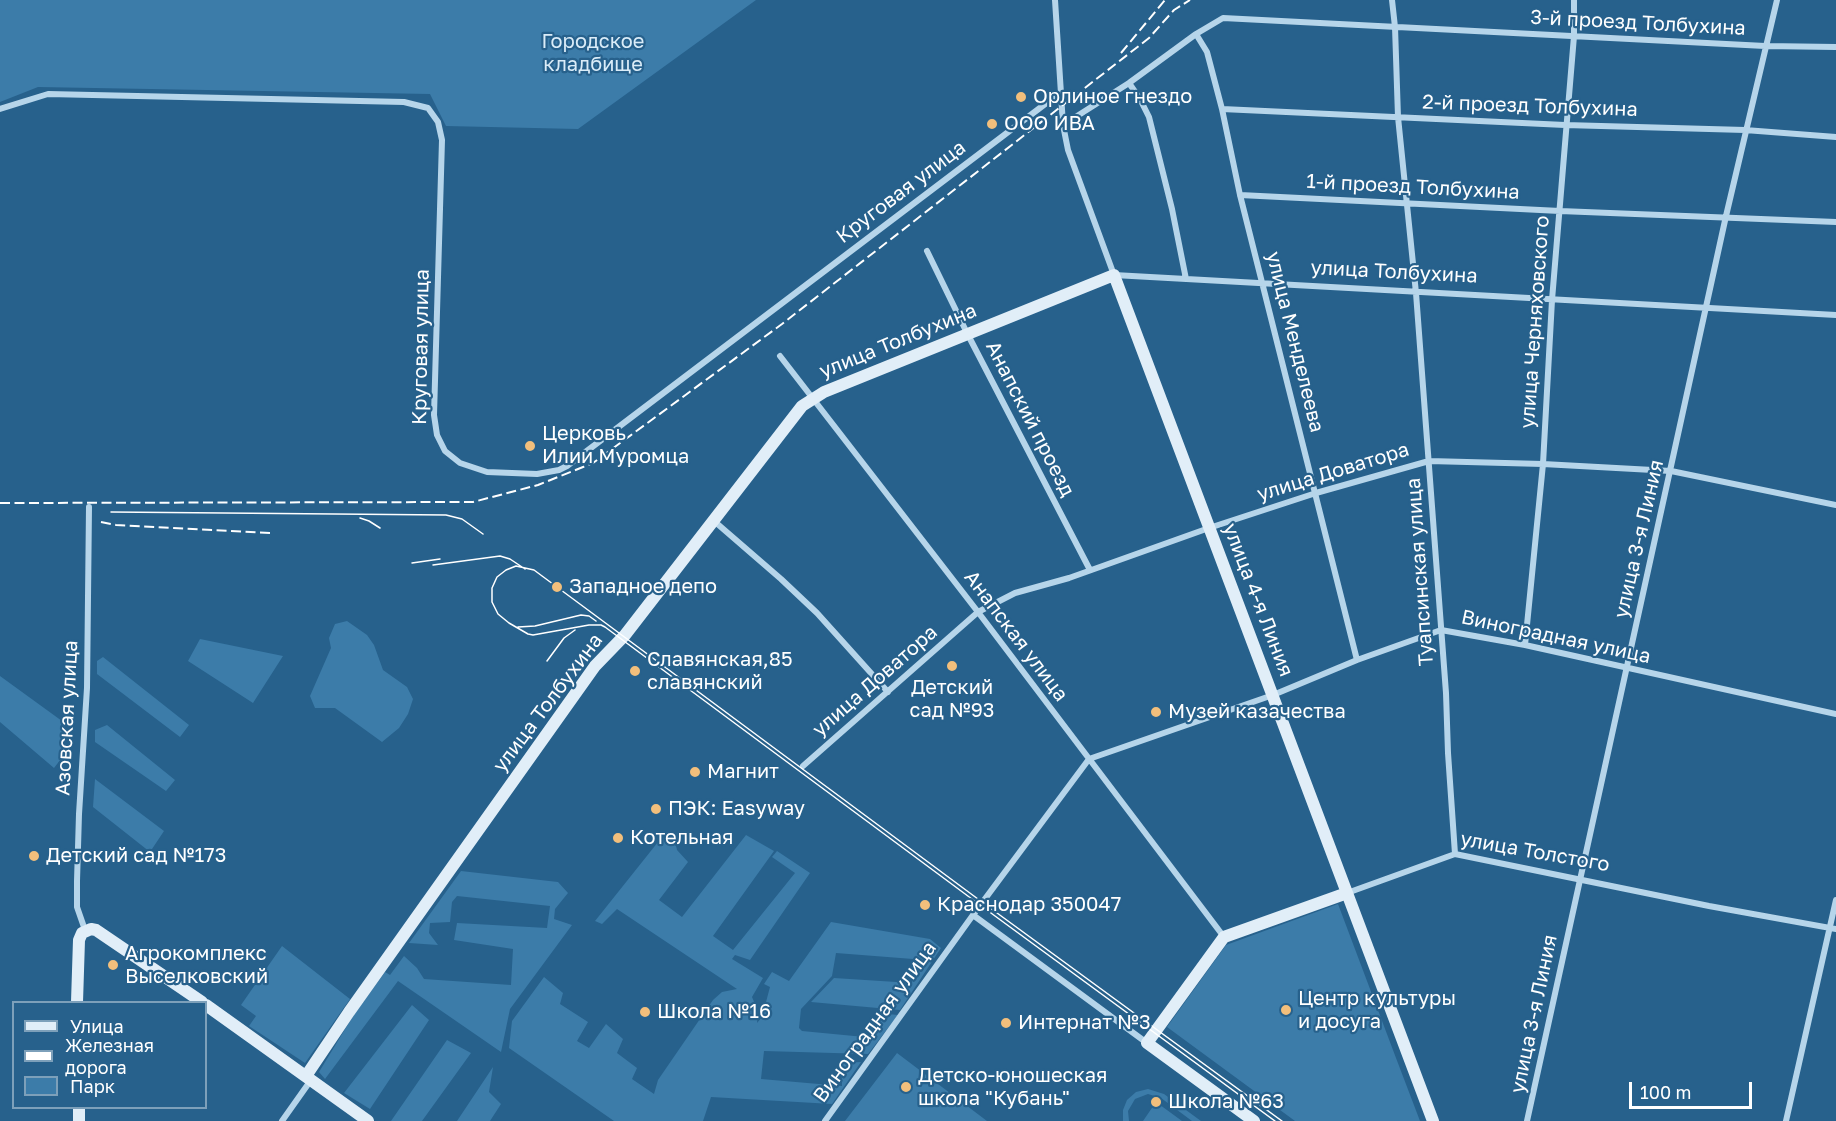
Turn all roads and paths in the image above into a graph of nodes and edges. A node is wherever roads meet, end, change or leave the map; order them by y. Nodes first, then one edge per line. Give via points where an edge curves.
1 (1055, 0) edge
2 (1392, 0) edge
3 (1574, 0) edge
4 (1777, 0) edge
5 (1395, 27) junction
6 (1197, 34) junction
7 (1574, 36) junction
8 (1765, 46) junction
9 (1836, 47) edge
10 (1129, 83) junction
11 (1061, 92) junction
12 (0, 109) edge
13 (1222, 109) junction
14 (1398, 117) junction
15 (1063, 125) junction
16 (1565, 125) junction
17 (1746, 130) junction
18 (1836, 137) edge
19 (1240, 195) junction
20 (1407, 203) junction
21 (1560, 211) junction
22 (1726, 216) junction
23 (1836, 222) edge
24 (927, 251) dead end
25 (1114, 275) junction
26 (1186, 279) junction
27 (1264, 284) junction
28 (1416, 293) junction
29 (1552, 300) junction
30 (1707, 308) junction
31 (1836, 315) edge
32 (967, 333) junction
33 (780, 356) dead end
34 (814, 398) junction
35 (1428, 461) junction
36 (1543, 464) junction
37 (1671, 471) junction
38 (1316, 493) junction
39 (1836, 505) edge
40 (89, 507) dead end
41 (713, 521) junction
42 (1209, 528) junction
43 (1090, 570) junction
44 (978, 612) junction
45 (1441, 630) junction
46 (1525, 645) junction
47 (1357, 660) junction
48 (1626, 669) junction
49 (888, 692) junction
50 (1273, 695) junction
51 (1836, 714) edge
52 (1089, 759) junction
53 (802, 766) dead end
54 (1455, 854) junction
55 (1579, 878) junction
56 (1347, 893) junction
57 (1836, 900) edge
58 (972, 915) junction
59 (1833, 928) edge
60 (85, 930) junction
61 (1224, 937) junction
62 (77, 1001) edge
63 (201, 1001) edge
64 (207, 1006) edge
65 (1147, 1043) junction
66 (308, 1078) junction
67 (282, 1121) edge
68 (368, 1121) edge
69 (825, 1121) edge
70 (1254, 1121) edge
71 (1433, 1121) edge
72 (1527, 1121) edge
73 (1786, 1121) edge

1 - 11 street, улица 4-я Линия
2 - 5 street, Туапсинская улица
3 - 7 street, улица Черняховского
4 - 8 street, улица 3-я Линия
5 - 6 street, 3-й проезд Толбухина via 1223,18
5 - 7 street, 3-й проезд Толбухина
5 - 14 street, Туапсинская улица
6 - 10 street
6 - 13 street, улица Менделеева via 1207,52
7 - 8 street, 3-й проезд Толбухина
7 - 16 street, улица Черняховского
8 - 9 street, 3-й проезд Толбухина
8 - 17 street, улица 3-я Линия
10 - 15 street
10 - 26 street via 1149,117
11 - 12 street, Круговая улица via 567,466 537,474 487,472 460,463 445,450 437,435 434,416 442,140 438,122 428,108 404,102 48,94
11 - 15 street, улица 4-я Линия
13 - 14 street, 2-й проезд Толбухина
13 - 19 street, улица Менделеева
14 - 16 street, 2-й проезд Толбухина
14 - 20 street, Туапсинская улица
15 - 25 street, улица 4-я Линия via 1068,150
16 - 17 street, 2-й проезд Толбухина
16 - 21 street, улица Черняховского
17 - 18 street, 2-й проезд Толбухина
17 - 22 street, улица 3-я Линия
19 - 20 street, 1-й проезд Толбухина
19 - 27 street, улица Менделеева
20 - 21 street, 1-й проезд Толбухина
20 - 28 street, Туапсинская улица
21 - 22 street, 1-й проезд Толбухина
21 - 29 street, улица Черняховского
22 - 23 street, 1-й проезд Толбухина
22 - 30 street, улица 3-я Линия
24 - 32 street, Анапский проезд
25 - 26 street, улица Толбухина
25 - 32 street, улица Толбухина
25 - 42 street, улица 4-я Линия
26 - 27 street, улица Толбухина
27 - 28 street, улица Толбухина
27 - 38 street, улица Менделеева
28 - 29 street, улица Толбухина
28 - 35 street, Туапсинская улица
29 - 30 street, улица Толбухина
29 - 36 street, улица Черняховского
30 - 31 street, улица Толбухина
30 - 37 street, улица 3-я Линия
32 - 34 street, улица Толбухина
32 - 43 street, Анапский проезд
33 - 34 street, Анапская улица
34 - 41 street, улица Толбухина via 802,406
34 - 44 street, Анапская улица
35 - 36 street, улица Доватора
35 - 38 street, улица Доватора
35 - 45 street, Туапсинская улица
36 - 37 street, улица Доватора
36 - 46 street, улица Черняховского
37 - 39 street, улица Доватора
37 - 48 street, улица 3-я Линия
38 - 42 street, улица Доватора
38 - 47 street, улица Менделеева
40 - 60 street, Азовская улица via 87,688 77,881 78,906
41 - 49 street via 817,613
41 - 66 street, улица Толбухина via 625,635 595,666 349,1012
42 - 43 street, улица Доватора
42 - 50 street, улица 4-я Линия
43 - 44 street, улица Доватора via 1015,593
44 - 49 street, улица Доватора
44 - 52 street, Анапская улица
45 - 46 street, Виноградная улица
45 - 47 street, Виноградная улица
45 - 54 street, Туапсинская улица
46 - 48 street, Виноградная улица
47 - 50 street, Виноградная улица
48 - 51 street, Виноградная улица
48 - 55 street, улица 3-я Линия
49 - 53 street, улица Доватора
50 - 52 street, Виноградная улица
50 - 56 street, улица 4-я Линия
52 - 58 street, Виноградная улица
52 - 61 street, Анапская улица
54 - 55 street, улица Толстого
54 - 56 street, улица Толстого
55 - 59 street, улица Толстого
55 - 72 street, улица 3-я Линия
56 - 61 street, улица Толстого
56 - 71 street, улица 4-я Линия
57 - 59 street
58 - 65 street
58 - 69 street, Виноградная улица
59 - 73 street
60 - 62 street via 79,940
60 - 63 street via 96,930
61 - 65 street
64 - 66 street
65 - 70 street
66 - 67 street
66 - 68 street

